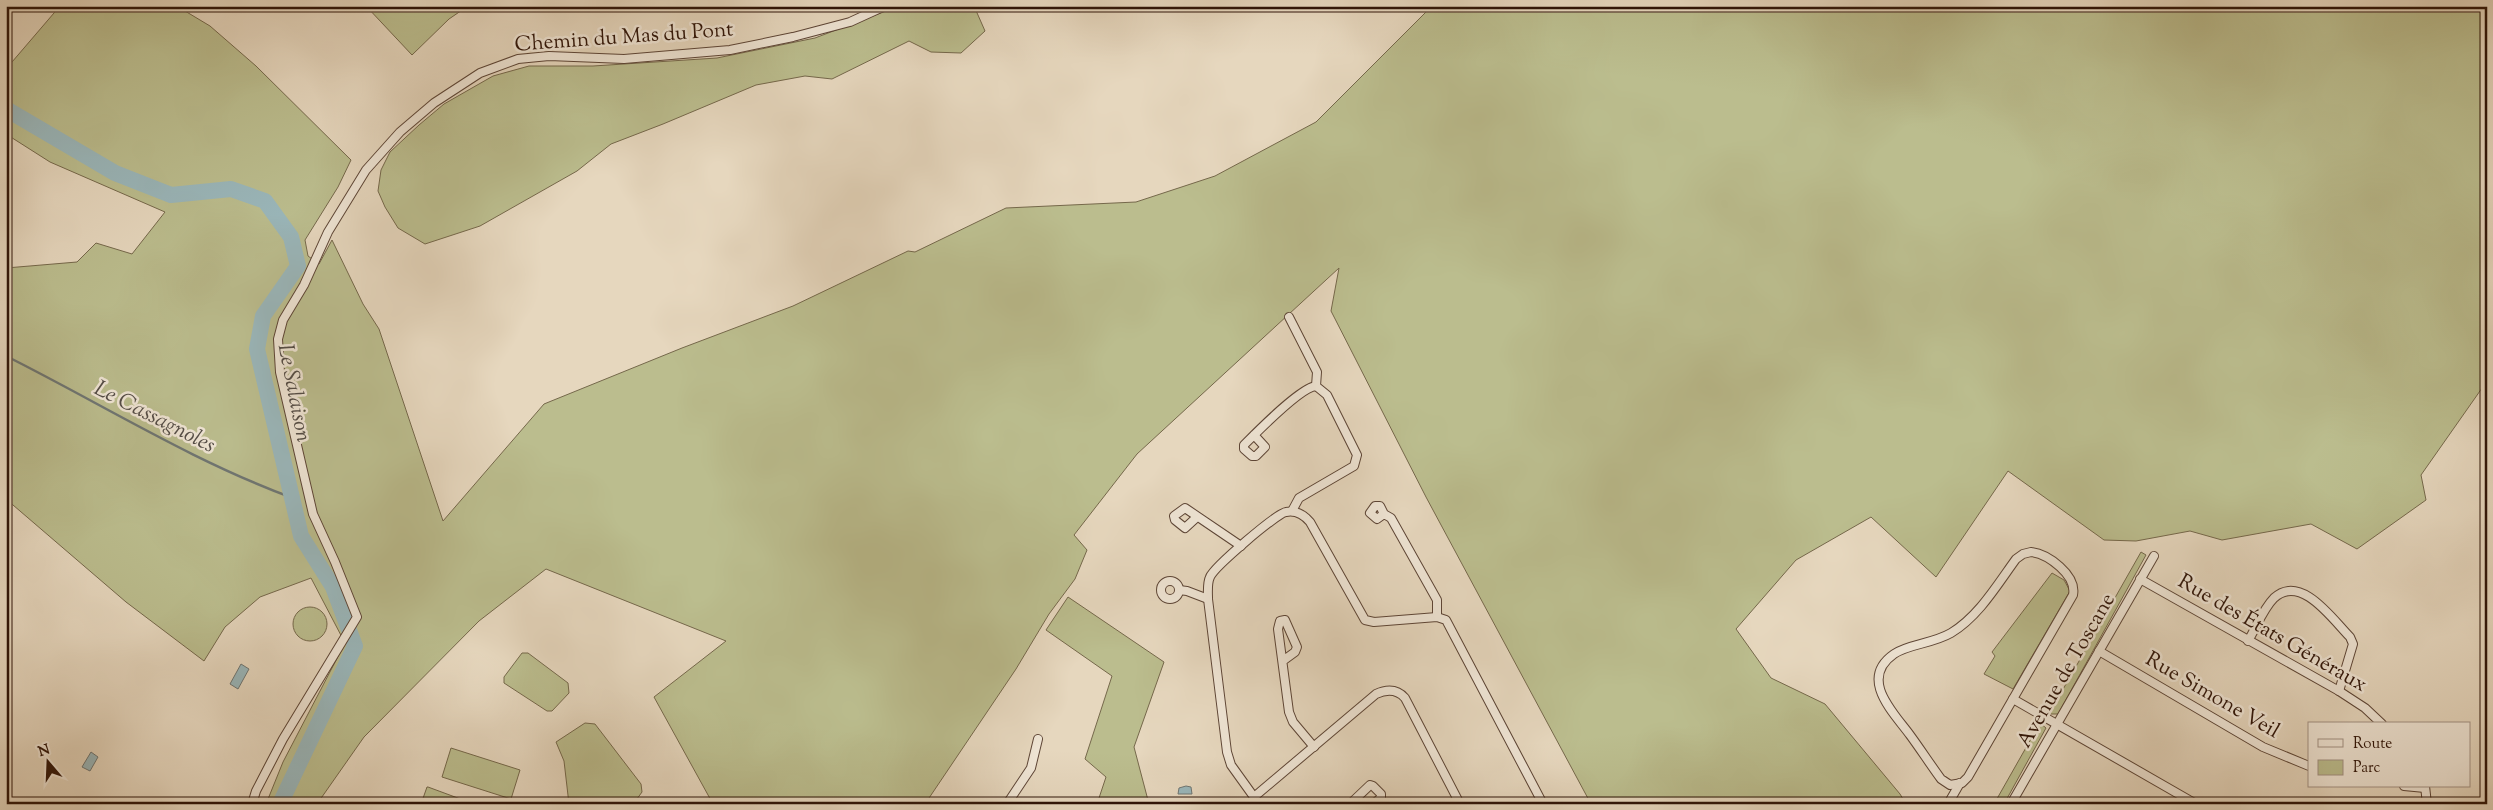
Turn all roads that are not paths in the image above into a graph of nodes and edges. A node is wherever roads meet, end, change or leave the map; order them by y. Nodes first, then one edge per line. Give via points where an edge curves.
1 (885, 6) edge
2 (1289, 317) dead end
3 (1316, 386) junction
4 (1254, 435) dead end
5 (1292, 512) junction
6 (1384, 514) dead end
7 (1196, 517) dead end
8 (1241, 546) junction
9 (2154, 556) dead end
10 (2140, 579) junction
11 (1179, 590) dead end
12 (1208, 600) junction
13 (1438, 617) junction
14 (2248, 641) junction
15 (2099, 651) junction
16 (1284, 660) dead end
17 (2339, 691) junction
18 (2013, 699) junction
19 (2380, 722) edge
20 (2057, 725) junction
21 (1038, 740) dead end
22 (1314, 747) junction
23 (2308, 766) edge
24 (1960, 784) junction
25 (2425, 788) edge
26 (1254, 797) junction
27 (252, 804) edge
28 (1007, 804) edge
29 (1259, 804) edge
30 (1350, 804) edge
31 (1374, 804) edge
32 (1460, 804) edge
33 (1543, 804) edge
34 (1948, 804) edge
35 (2011, 804) edge
36 (2196, 804) edge
37 (2427, 804) edge

1 - 27 street, Chemin du Mas du Pont via 850,22 793,38 730,50 624,58 549,56 518,60 480,73 434,103 400,132 366,170 328,232 304,285 283,320 278,339 280,372 313,514 357,617 283,739
2 - 3 street via 1317,372
3 - 4 street via 1305,390
3 - 5 street via 1327,395 1356,450 1356,461 1349,470 1299,498
5 - 8 street via 1279,514
5 - 13 street via 1301,514 1310,522 1365,620
6 - 13 street via 1391,518 1437,600
7 - 8 street
8 - 12 street via 1209,577
9 - 10 street, Avenue de Toscane
10 - 14 street, Rue des États Généraux
10 - 15 street, Avenue de Toscane
11 - 12 street
12 - 26 street via 1227,752 1231,765
13 - 33 street via 1449,624
14 - 17 street, Rue des États Généraux
14 - 17 street via 2274,598 2290,591 2307,594 2350,637 2353,644
15 - 20 street, Avenue de Toscane
15 - 23 street, Rue Simone Veil via 2263,747
16 - 22 street via 1291,717
17 - 19 street, Rue des États Généraux
18 - 20 street
18 - 24 street via 1968,778
18 - 24 street via 2074,591 2067,574 2035,552 2019,556 1978,610 1959,627 1937,640 1900,650 1887,660 1881,670 1879,688 1885,703 1941,779 1950,785
20 - 35 street, Avenue de Toscane
20 - 36 street
21 - 28 street via 1031,768
22 - 26 street
22 - 32 street via 1376,694 1392,690 1400,693
24 - 34 street
25 - 37 street
26 - 29 street
30 - 31 street via 1370,785 1381,794

